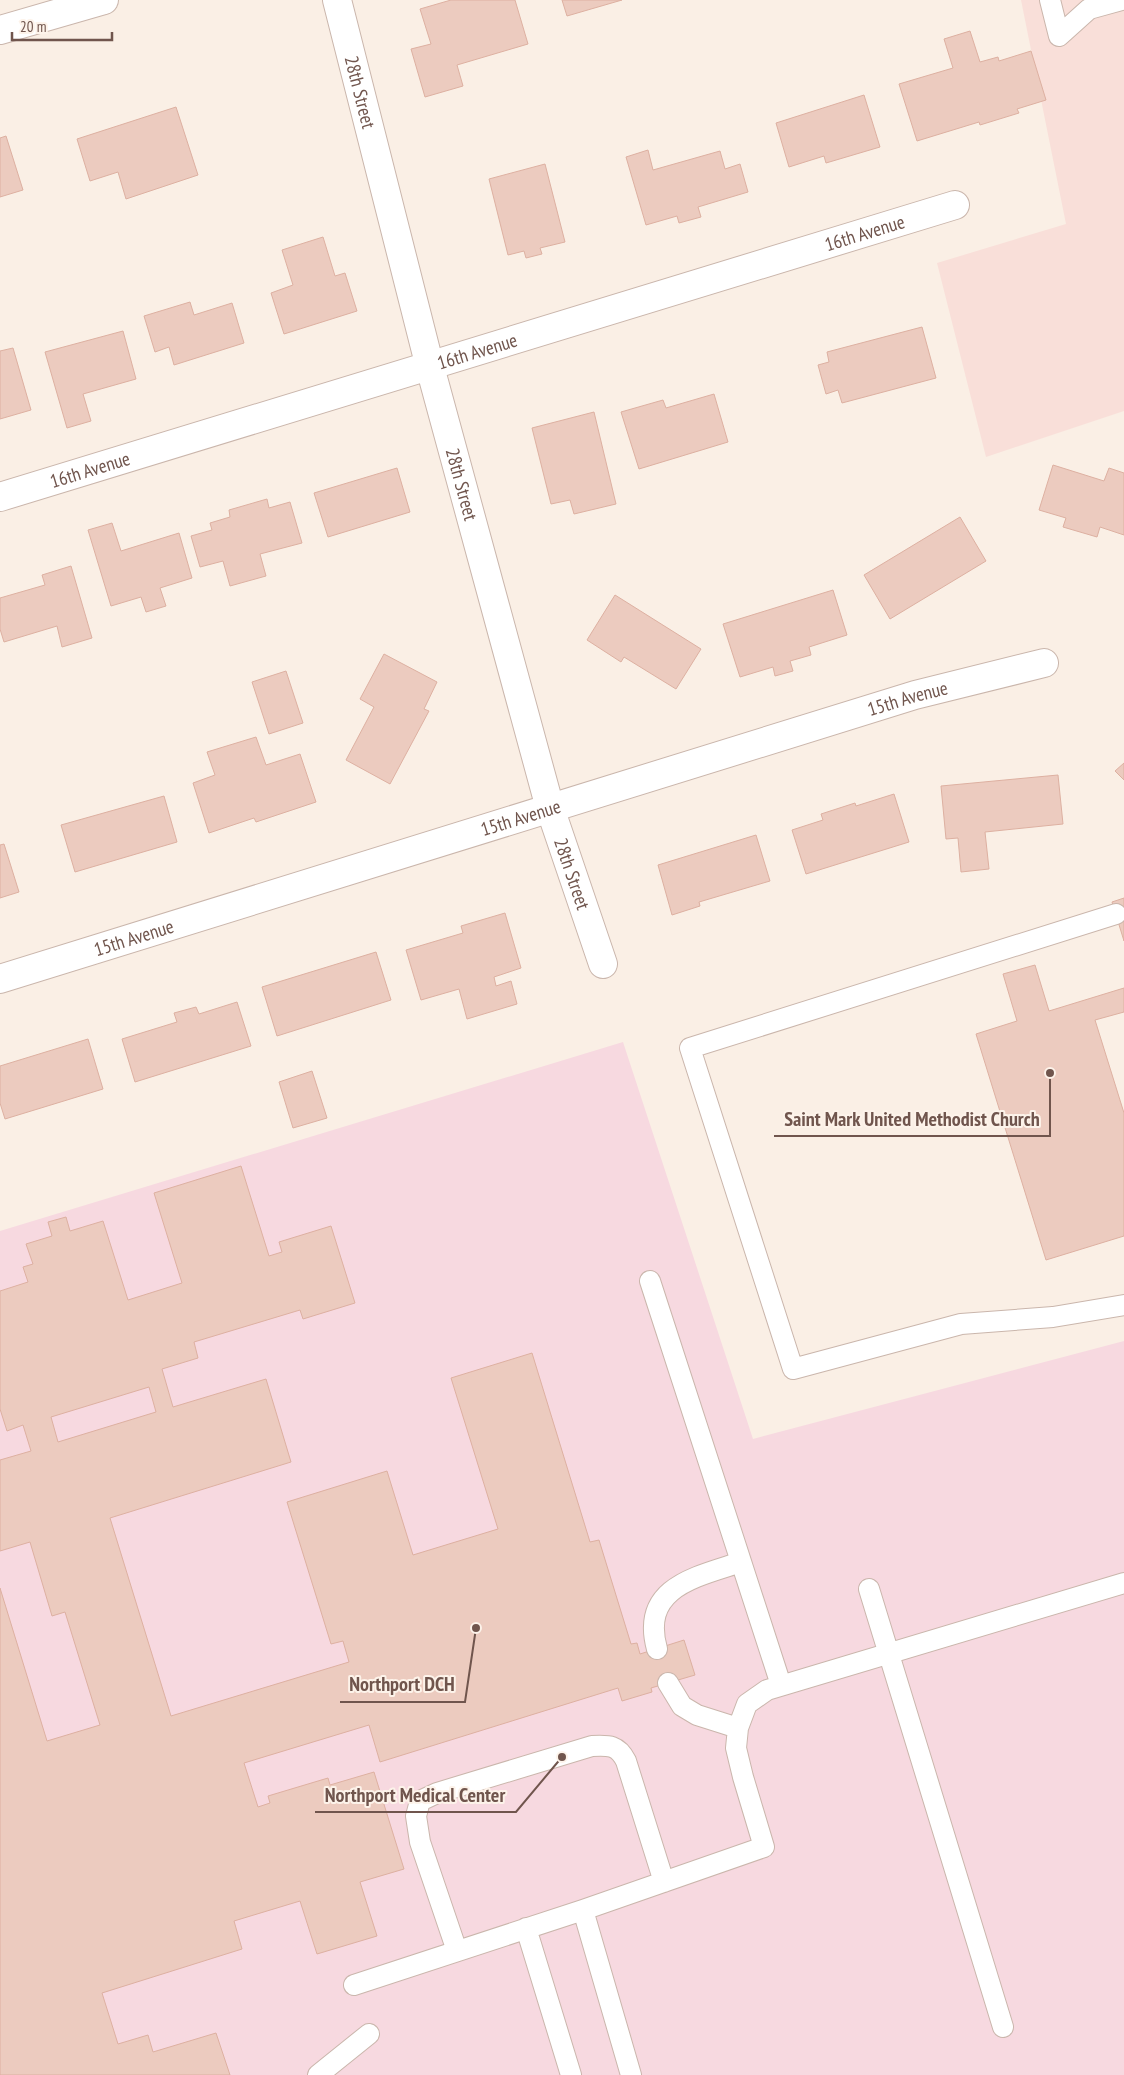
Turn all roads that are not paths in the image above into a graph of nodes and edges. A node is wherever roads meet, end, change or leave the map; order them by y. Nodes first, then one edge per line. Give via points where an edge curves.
1 (104, 0) edge
2 (337, 0) edge
3 (1050, 0) edge
4 (1117, 1) edge
5 (0, 30) edge
6 (955, 205) dead end
7 (430, 367) junction
8 (0, 497) edge
9 (1044, 663) dead end
10 (550, 808) junction
11 (1116, 914) dead end
12 (603, 964) dead end
13 (0, 979) edge
14 (650, 1281) dead end
15 (1124, 1305) edge
16 (741, 1562) junction
17 (1124, 1583) edge
18 (869, 1589) dead end
19 (656, 1649) dead end
20 (889, 1653) junction
21 (668, 1683) dead end
22 (781, 1685) junction
23 (738, 1728) junction
24 (664, 1882) junction
25 (583, 1910) junction
26 (526, 1928) junction
27 (457, 1951) junction
28 (354, 1985) dead end
29 (1002, 2027) dead end
30 (369, 2034) dead end
31 (318, 2075) edge
32 (571, 2075) edge
33 (631, 2075) edge

1 - 5 street
2 - 7 street, 28th Street
3 - 4 lane via 1059,36 1088,9
6 - 7 street, 16th Avenue
7 - 8 street, 16th Avenue
7 - 10 street, 28th Street
9 - 10 street, 15th Avenue via 915,695
10 - 12 street, 28th Street
10 - 13 street, 15th Avenue
11 - 15 lane via 690,1048 793,1369 961,1324 1053,1317
14 - 16 lane
16 - 19 lane via 687,1580 661,1599 654,1620
16 - 22 lane
17 - 20 lane
18 - 20 lane
20 - 22 lane
20 - 29 lane
21 - 23 lane via 682,1706 697,1715
22 - 23 lane via 747,1704
23 - 24 lane via 736,1748 764,1847
24 - 25 lane
24 - 27 lane via 622,1752 609,1745 592,1746 436,1793 420,1800 416,1816 420,1842
25 - 26 lane
25 - 33 lane
26 - 27 lane
26 - 32 lane
27 - 28 lane
30 - 31 lane

